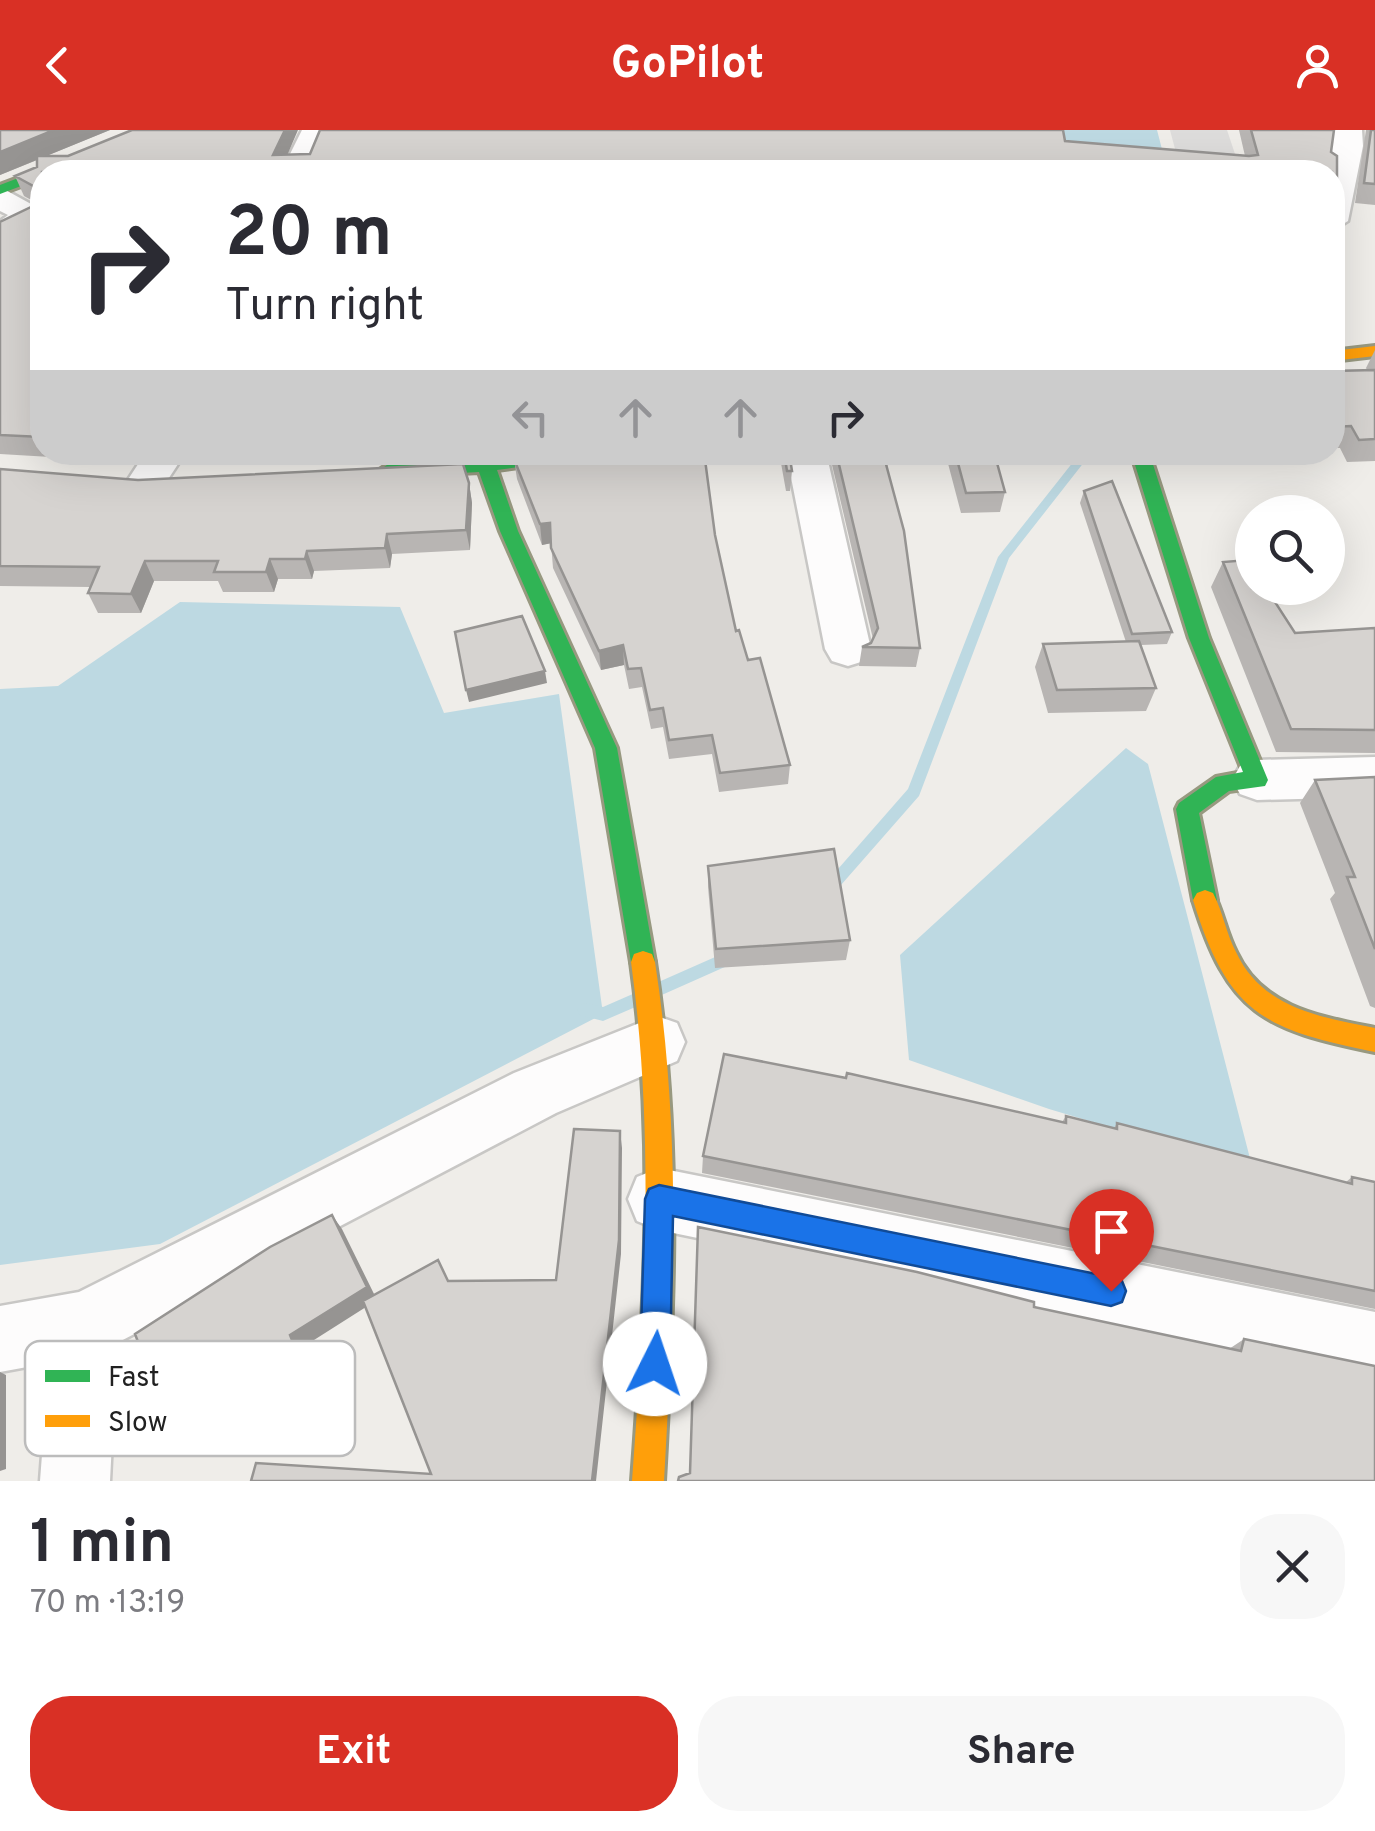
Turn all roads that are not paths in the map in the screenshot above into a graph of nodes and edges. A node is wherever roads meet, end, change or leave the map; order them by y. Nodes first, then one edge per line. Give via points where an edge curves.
1 (318, 130) edge
2 (1347, 130) edge
3 (302, 160) edge
4 (1345, 160) edge
5 (30, 180) edge
6 (0, 194) edge
7 (0, 236) edge
8 (1375, 351) edge
9 (1345, 354) edge
10 (431, 465) edge
11 (489, 465) edge
12 (809, 465) edge
13 (1144, 465) edge
14 (366, 472) edge
15 (848, 649) dead end
16 (1375, 778) edge
17 (1258, 780) junction
18 (1375, 1040) edge
19 (657, 1042) junction
20 (659, 1199) junction
21 (85, 1324) junction
22 (0, 1339) edge
23 (84, 1341) edge
24 (1375, 1345) edge
25 (77, 1456) edge
26 (75, 1481) edge
27 (648, 1481) edge

1 - 3 street
2 - 4 street
5 - 6 street
6 - 7 street via 30,215
8 - 9 street
10 - 14 street
11 - 19 street via 509,531 606,748
12 - 15 street
13 - 17 street via 1200,638
16 - 17 street
17 - 18 street via 1224,783 1188,809 1196,868 1221,945 1246,993 1268,1008
19 - 20 street
19 - 21 street via 534,1092
20 - 24 street
20 - 27 street
21 - 22 street
21 - 23 street
25 - 26 street

